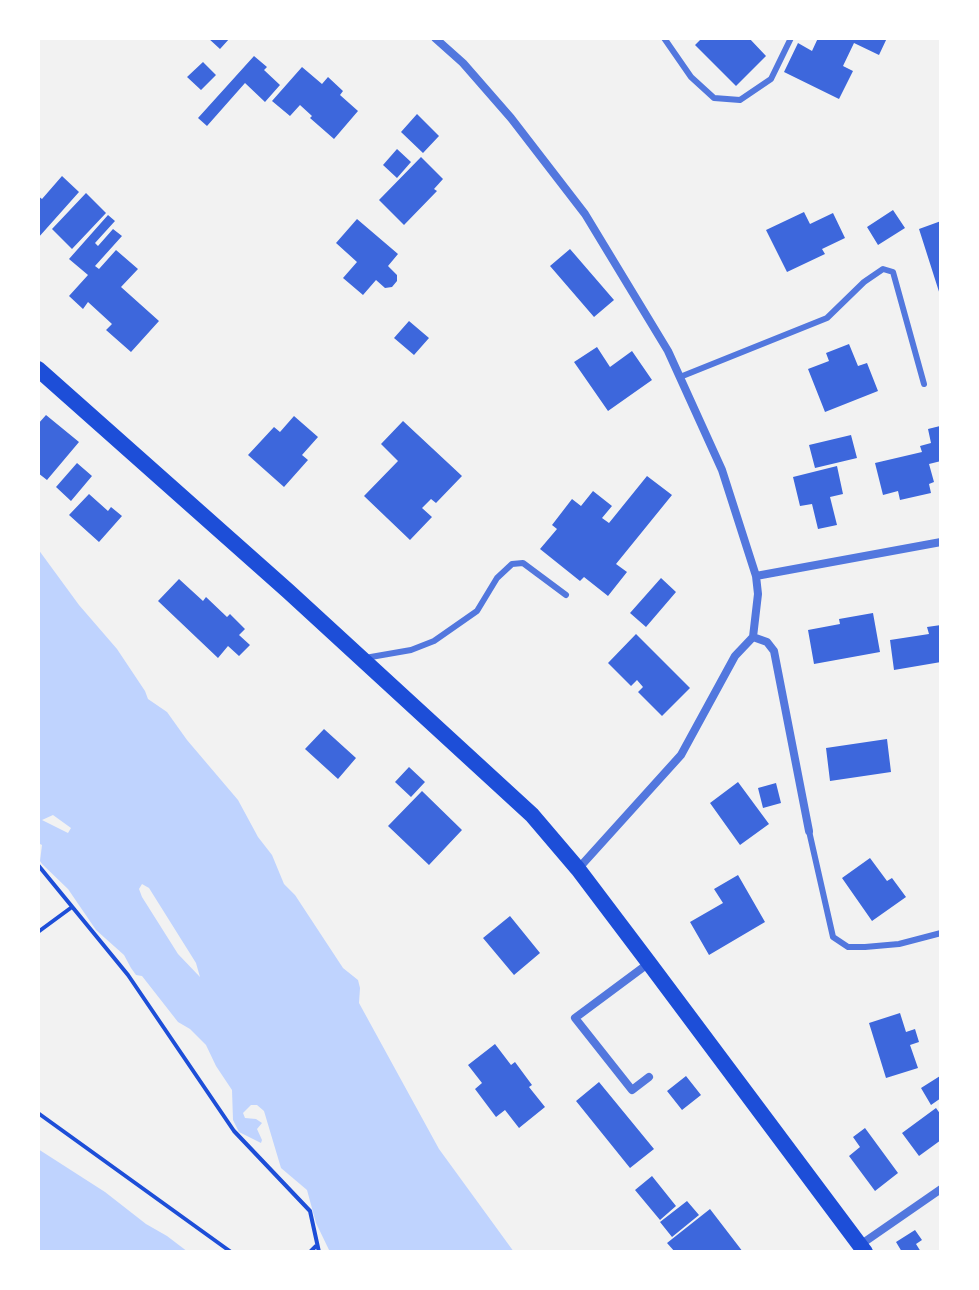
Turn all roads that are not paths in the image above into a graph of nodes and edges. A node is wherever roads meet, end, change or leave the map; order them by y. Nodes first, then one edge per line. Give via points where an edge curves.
1 (435, 38) edge
2 (664, 38) edge
3 (791, 38) edge
4 (38, 369) edge
5 (680, 377) junction
6 (924, 384) dead end
7 (941, 542) edge
8 (756, 576) junction
9 (566, 595) dead end
10 (753, 637) junction
11 (361, 659) junction
12 (809, 831) joint
13 (578, 869) junction
14 (941, 933) edge
15 (649, 963) junction
16 (649, 1077) dead end
17 (941, 1189) edge
18 (862, 1249) edge

1 - 5 street via 511,118 585,214
2 - 3 lane via 691,77 714,98 740,100 771,79
4 - 11 main road
5 - 6 lane via 827,318 883,269 893,272
5 - 8 street via 722,470
7 - 8 street
8 - 10 street
9 - 11 lane via 523,563 512,564 477,611 434,641
10 - 12 street via 774,651
10 - 13 street via 735,656 681,755
11 - 13 main road via 532,815
12 - 14 lane via 833,937 848,947 865,947
13 - 15 main road
15 - 16 street via 575,1018 632,1090
15 - 18 main road
17 - 18 street

